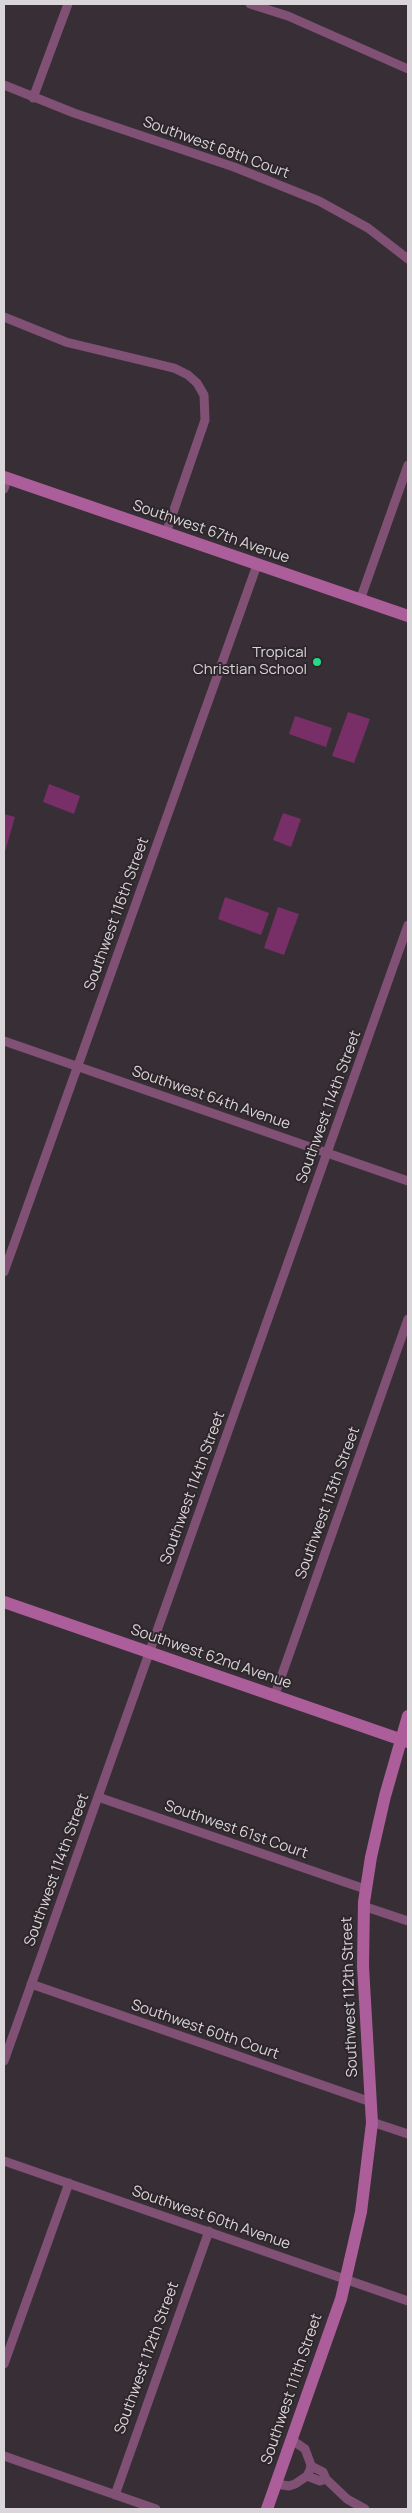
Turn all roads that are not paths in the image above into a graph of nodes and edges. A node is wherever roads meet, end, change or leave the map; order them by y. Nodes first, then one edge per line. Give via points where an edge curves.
1 (68, 4) edge
2 (250, 4) edge
3 (408, 69) edge
4 (4, 85) edge
5 (32, 98) junction
6 (408, 259) edge
7 (4, 317) edge
8 (408, 464) edge
9 (5, 482) edge
10 (166, 533) junction
11 (257, 565) junction
12 (360, 600) junction
13 (408, 616) edge
14 (408, 925) edge
15 (4, 1041) edge
16 (77, 1066) junction
17 (327, 1153) junction
18 (408, 1181) edge
19 (4, 1272) edge
20 (408, 1319) edge
21 (4, 1602) edge
22 (149, 1653) junction
23 (274, 1697) junction
24 (408, 1716) edge
25 (404, 1741) edge
26 (98, 1797) junction
27 (365, 1889) junction
28 (364, 1906) junction
29 (408, 1921) edge
30 (31, 1984) junction
31 (4, 2061) edge
32 (371, 2102) junction
33 (372, 2122) junction
34 (408, 2134) edge
35 (4, 2161) edge
36 (69, 2183) junction
37 (209, 2232) junction
38 (347, 2279) junction
39 (408, 2301) edge
40 (4, 2364) edge
41 (292, 2440) junction
42 (4, 2456) edge
43 (311, 2466) junction
44 (307, 2476) junction
45 (326, 2479) junction
46 (276, 2484) junction
47 (115, 2495) junction
48 (156, 2509) edge
49 (267, 2509) edge
50 (365, 2509) edge

1 - 5 street
2 - 3 street via 288,16
4 - 5 street, Southwest 68th Court
5 - 6 street, Southwest 68th Court via 234,167 319,201 376,233
7 - 10 street via 66,342 174,368 197,383 206,401 205,420
8 - 12 street
9 - 10 main road, Southwest 67th Avenue
10 - 11 main road, Southwest 67th Avenue
11 - 12 main road, Southwest 67th Avenue
11 - 16 street, Southwest 116th Street
12 - 13 main road, Southwest 67th Avenue
14 - 17 street, Southwest 114th Street
15 - 16 street, Southwest 64th Avenue
16 - 17 street, Southwest 64th Avenue
16 - 19 street, Southwest 116th Street
17 - 18 street, Southwest 64th Avenue
17 - 22 street, Southwest 114th Street
20 - 23 street, Southwest 113th Street
21 - 22 main road, Southwest 62nd Avenue
22 - 23 main road, Southwest 62nd Avenue
22 - 26 street, Southwest 114th Street
23 - 25 main road, Southwest 62nd Avenue
24 - 25 main road, Southwest 112th Street
25 - 27 main road, Southwest 112th Street via 385,1796
26 - 27 street, Southwest 61st Court
26 - 30 street, Southwest 114th Street
27 - 28 main road, Southwest 112th Street
28 - 29 street
28 - 32 main road, Southwest 112th Street
30 - 31 street, Southwest 114th Street
30 - 32 street, Southwest 60th Court
32 - 33 main road, Southwest 112th Street
33 - 34 street
33 - 38 main road, Southwest 112th Street via 365,2192
35 - 36 street, Southwest 60th Avenue
36 - 37 street, Southwest 60th Avenue
36 - 40 street
37 - 38 street, Southwest 60th Avenue
37 - 47 street, Southwest 112th Street
38 - 39 street, Southwest 60th Avenue
38 - 41 main road, Southwest 111th Street
41 - 43 street via 305,2450
41 - 46 main road, Southwest 111th Street
42 - 47 street
43 - 44 street
43 - 45 street via 323,2472
44 - 45 street via 320,2481
44 - 46 street via 289,2486
45 - 50 street via 347,2500
46 - 49 main road, Southwest 111th Street
47 - 48 street

